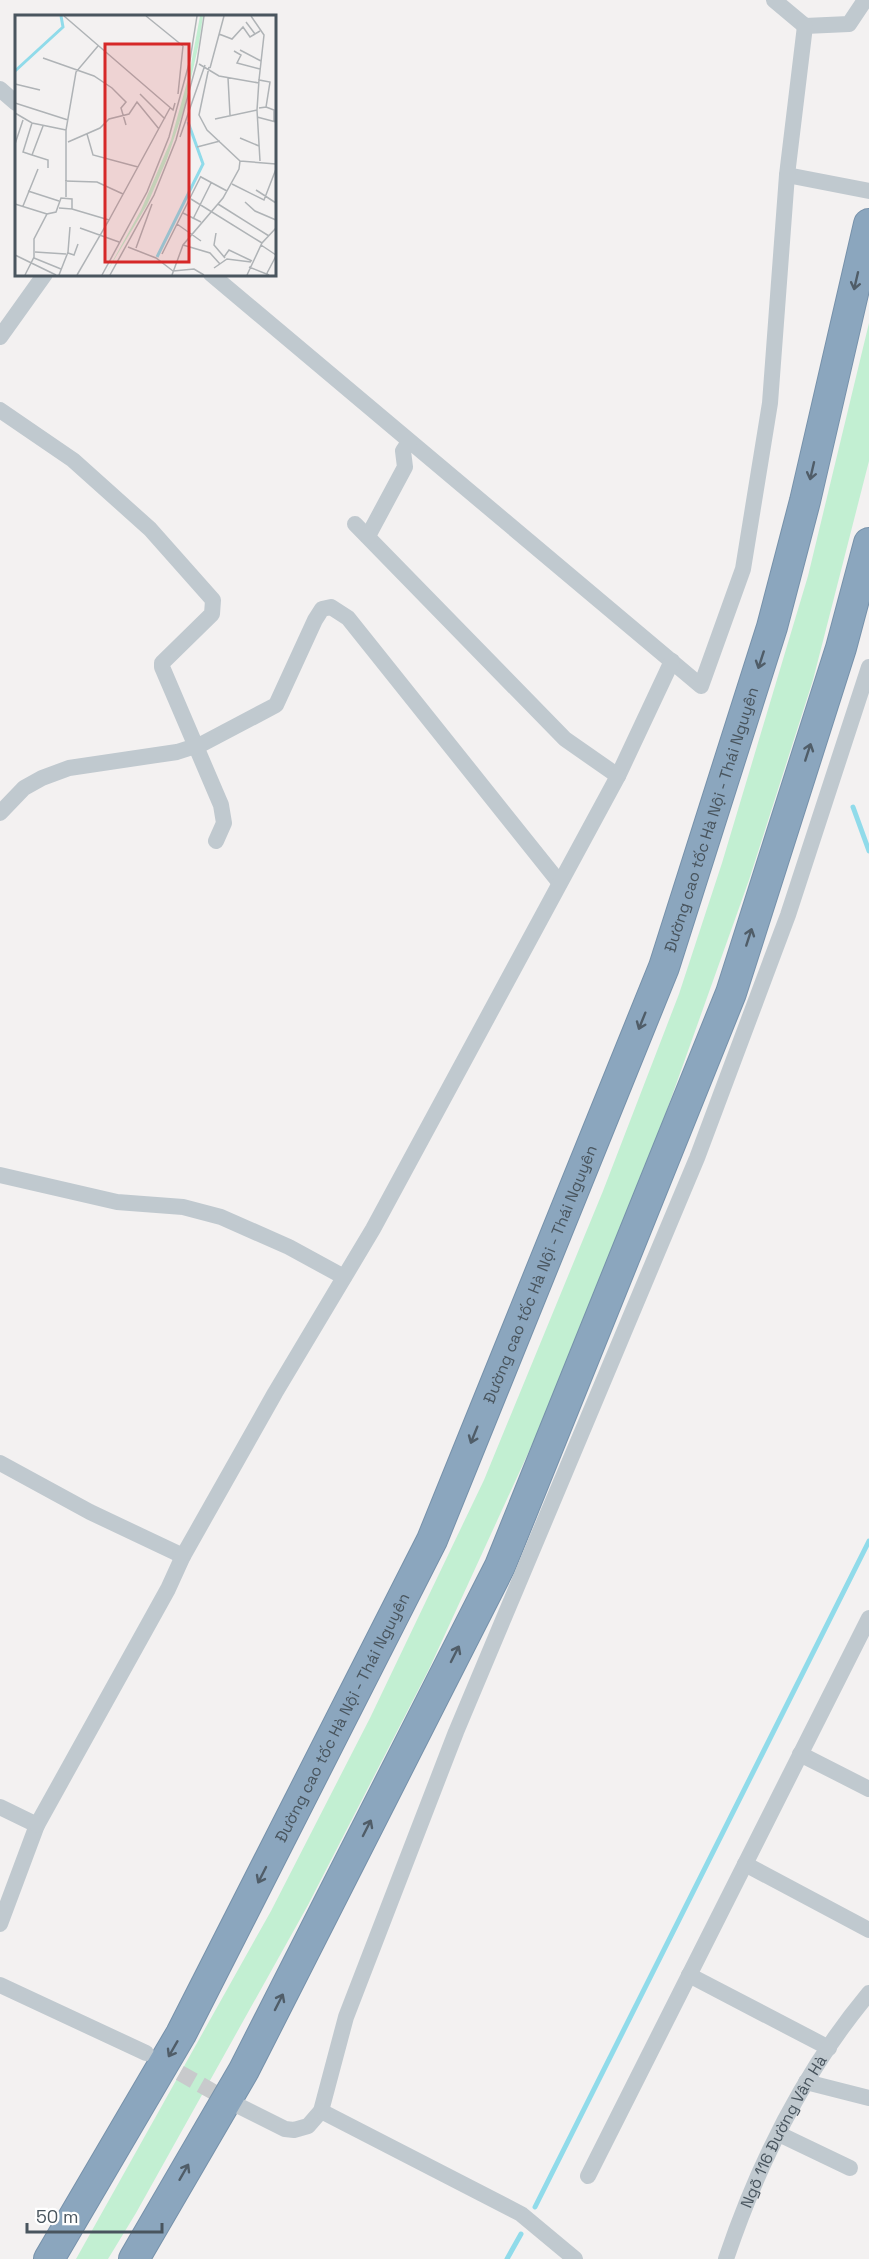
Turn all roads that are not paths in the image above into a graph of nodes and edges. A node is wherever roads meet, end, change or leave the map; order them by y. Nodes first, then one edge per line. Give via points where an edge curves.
1 (774, 0) edge
2 (865, 0) edge
3 (805, 26) junction
4 (0, 88) edge
5 (15, 102) edge
6 (787, 175) junction
7 (869, 191) edge
8 (869, 224) edge
9 (44, 276) edge
10 (213, 276) edge
11 (0, 337) edge
12 (0, 411) edge
13 (409, 442) junction
14 (356, 524) dead end
15 (368, 536) junction
16 (869, 543) edge
17 (672, 661) junction
18 (869, 667) edge
19 (197, 746) junction
20 (618, 776) junction
21 (0, 813) edge
22 (216, 841) dead end
23 (559, 882) junction
24 (0, 1175) edge
25 (344, 1277) junction
26 (0, 1462) edge
27 (183, 1556) junction
28 (869, 1618) edge
29 (800, 1754) junction
30 (869, 1789) edge
31 (0, 1807) edge
32 (37, 1825) junction
33 (745, 1864) junction
34 (0, 1924) edge
35 (869, 1930) edge
36 (689, 1975) junction
37 (0, 1985) edge
38 (869, 1993) edge
39 (829, 2048) junction
40 (146, 2053) tunnel mouth
41 (806, 2082) junction
42 (869, 2098) edge
43 (239, 2106) tunnel mouth
44 (321, 2111) junction
45 (779, 2134) junction
46 (850, 2168) dead end
47 (588, 2176) dead end
48 (50, 2259) edge
49 (134, 2259) edge
50 (575, 2259) edge
51 (726, 2259) edge

1 - 3 street
2 - 3 street via 849,24
3 - 6 street
4 - 5 street
6 - 7 street
6 - 17 street via 770,403 743,568 701,686
8 -> 48 highway, Đường cao tốc Hà Nội - Thái Nguyên via 772,627 659,978 432,1540 181,2034
9 - 11 street
10 - 13 street
12 - 19 street via 73,460 150,529 213,600 212,614 162,663
13 - 15 street via 403,452 405,467
13 - 17 street
14 - 15 street
15 - 20 street via 565,739
49 -> 16 highway via 244,2070 500,1566 731,993 842,648
17 - 20 street
18 - 44 street via 788,915 701,1147 456,1732 346,2017
19 - 21 street via 147,758 69,768 24,788
19 - 22 street via 223,811 224,823
19 - 23 street via 276,705 322,609 339,610
20 - 23 street
23 - 25 street via 374,1229
24 - 25 street via 117,1202 183,1207 221,1218 289,1246
25 - 27 street
26 - 27 street via 90,1512
27 - 32 street
28 - 29 street
29 - 30 street
29 - 33 street
31 - 32 street
32 - 34 street
33 - 35 street
33 - 36 street
36 - 39 street
36 - 47 street
37 - 40 street
38 - 39 street, Ngõ 116 Đường Vân Hà
39 - 41 street, Ngõ 116 Đường Vân Hà
41 - 42 street
41 - 45 street, Ngõ 116 Đường Vân Hà
43 - 44 street via 294,2130 308,2126
44 - 50 street via 521,2214
45 - 46 street
45 - 51 street, Ngõ 116 Đường Vân Hà

